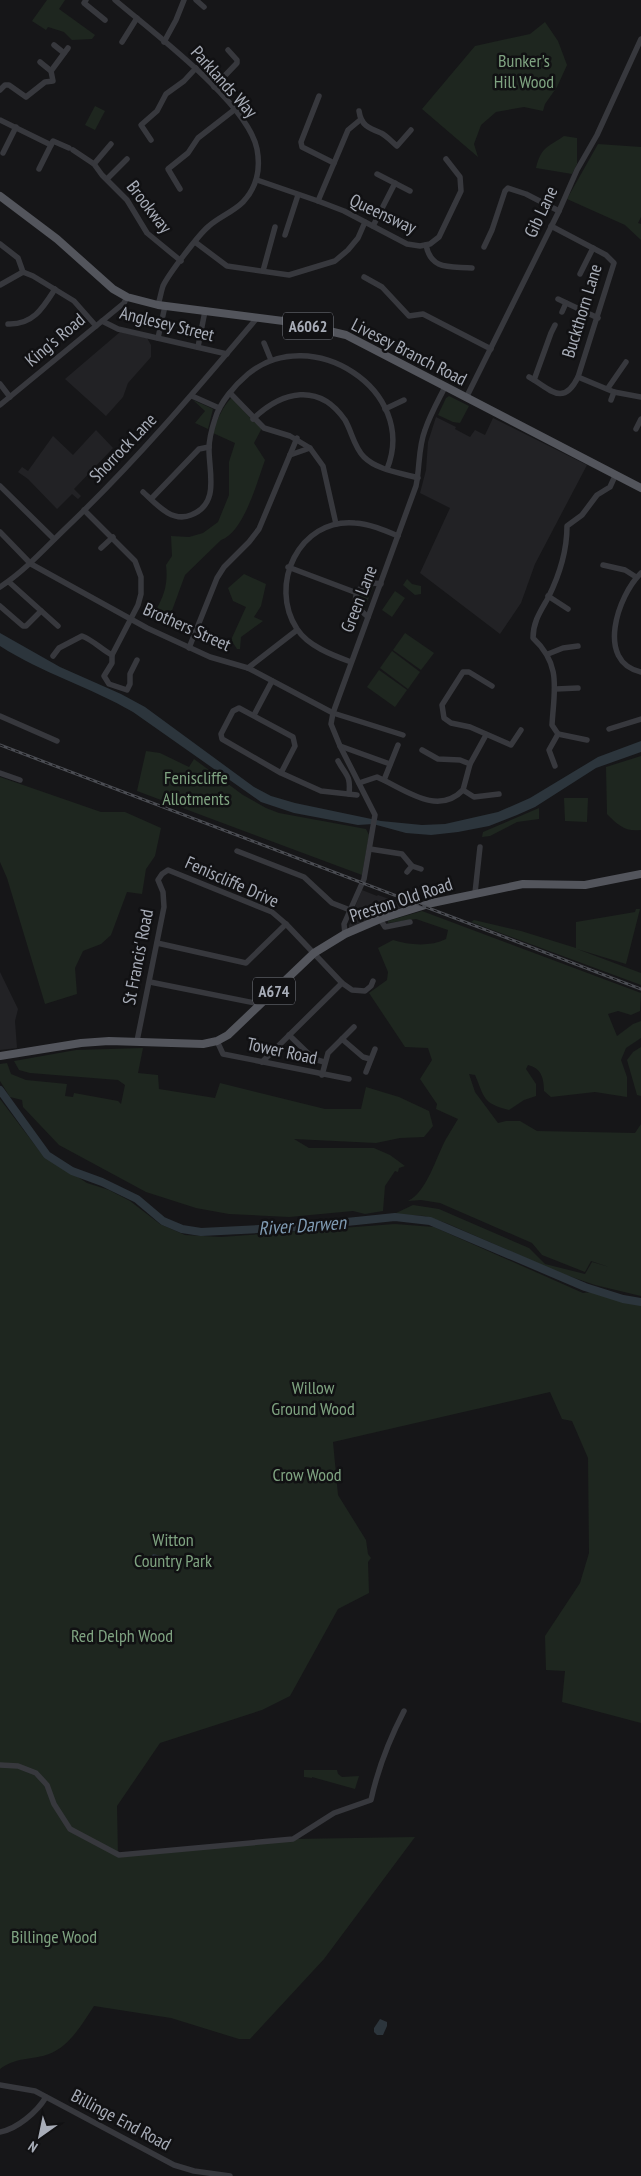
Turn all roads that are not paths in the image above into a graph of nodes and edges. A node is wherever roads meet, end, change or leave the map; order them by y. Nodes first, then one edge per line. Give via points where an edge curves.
1 (115, 0) edge
2 (184, 0) edge
3 (196, 0) edge
4 (83, 1) edge
5 (204, 7) dead end
6 (136, 18) junction
7 (105, 20) dead end
8 (641, 39) edge
9 (122, 42) dead end
10 (164, 42) junction
11 (54, 45) dead end
12 (639, 49) edge
13 (228, 50) dead end
14 (40, 62) dead end
15 (196, 68) junction
16 (51, 71) junction
17 (214, 87) junction
18 (0, 90) edge
19 (319, 96) dead end
20 (234, 110) junction
21 (359, 111) dead end
22 (0, 120) edge
23 (360, 120) junction
24 (16, 127) junction
25 (412, 130) dead end
26 (151, 140) dead end
27 (111, 144) dead end
28 (52, 145) junction
29 (3, 153) dead end
30 (445, 159) dead end
31 (128, 160) dead end
32 (334, 163) junction
33 (94, 164) junction
34 (39, 170) dead end
35 (377, 174) dead end
36 (107, 180) junction
37 (257, 180) junction
38 (395, 183) junction
39 (180, 190) dead end
40 (410, 191) dead end
41 (298, 195) junction
42 (0, 196) edge
43 (318, 201) junction
44 (559, 211) junction
45 (365, 222) junction
46 (373, 226) junction
47 (551, 226) junction
48 (275, 227) dead end
49 (285, 234) dead end
50 (195, 242) junction
51 (0, 244) edge
52 (426, 245) junction
53 (484, 247) dead end
54 (593, 248) junction
55 (181, 261) junction
56 (472, 268) dead end
57 (263, 271) junction
58 (23, 272) junction
59 (580, 274) dead end
60 (364, 277) dead end
61 (0, 284) edge
62 (54, 289) junction
63 (127, 297) junction
64 (558, 299) dead end
65 (566, 303) junction
66 (162, 305) junction
67 (205, 311) junction
68 (562, 312) dead end
69 (257, 318) junction
70 (598, 318) junction
71 (102, 321) junction
72 (8, 324) dead end
73 (555, 325) dead end
74 (96, 326) junction
75 (544, 330) dead end
76 (551, 333) junction
77 (158, 338) junction
78 (264, 343) dead end
79 (198, 347) junction
80 (491, 349) junction
81 (226, 354) junction
82 (270, 360) junction
83 (626, 362) dead end
84 (578, 377) junction
85 (0, 384) edge
86 (445, 386) junction
87 (608, 388) junction
88 (614, 392) junction
89 (230, 394) junction
90 (192, 396) junction
91 (10, 397) junction
92 (466, 398) junction
93 (641, 398) edge
94 (404, 400) dead end
95 (611, 400) dead end
96 (0, 405) edge
97 (220, 408) junction
98 (385, 409) junction
99 (253, 419) junction
100 (641, 419) edge
101 (636, 429) dead end
102 (296, 438) junction
103 (209, 447) junction
104 (310, 448) junction
105 (290, 455) junction
106 (387, 469) junction
107 (615, 476) junction
108 (418, 478) junction
109 (0, 486) edge
110 (641, 488) edge
111 (143, 492) dead end
112 (151, 499) junction
113 (84, 510) junction
114 (336, 524) junction
115 (0, 532) edge
116 (398, 536) junction
117 (113, 537) junction
118 (54, 540) junction
119 (101, 548) dead end
120 (30, 564) junction
121 (603, 564) dead end
122 (288, 567) junction
123 (639, 575) edge
124 (9, 582) junction
125 (381, 584) junction
126 (0, 587) edge
127 (357, 594) junction
128 (548, 596) junction
129 (0, 606) edge
130 (568, 610) dead end
131 (41, 611) junction
132 (368, 617) junction
133 (130, 619) junction
134 (58, 626) dead end
135 (297, 630) junction
136 (578, 646) dead end
137 (189, 648) junction
138 (548, 654) junction
139 (53, 656) dead end
140 (112, 656) junction
141 (137, 660) dead end
142 (351, 662) junction
143 (248, 668) junction
144 (641, 672) edge
145 (272, 680) junction
146 (492, 686) dead end
147 (578, 688) dead end
148 (556, 689) junction
149 (333, 713) junction
150 (254, 715) junction
151 (0, 716) edge
152 (641, 720) edge
153 (609, 729) dead end
154 (521, 730) dead end
155 (558, 734) junction
156 (403, 735) dead end
157 (486, 735) junction
158 (587, 740) dead end
159 (57, 741) dead end
160 (398, 745) dead end
161 (340, 746) junction
162 (422, 750) dead end
163 (338, 761) dead end
164 (390, 764) junction
165 (470, 764) junction
166 (555, 766) dead end
167 (0, 773) edge
168 (281, 773) junction
169 (20, 780) dead end
170 (384, 780) junction
171 (358, 783) junction
172 (462, 790) junction
173 (349, 794) junction
174 (499, 794) dead end
175 (357, 795) dead end
176 (480, 846) dead end
177 (370, 849) junction
178 (237, 851) dead end
179 (421, 869) dead end
180 (641, 874) edge
181 (158, 880) joint
182 (475, 893) junction
183 (350, 910) junction
184 (380, 919) junction
185 (410, 922) dead end
186 (286, 924) junction
187 (345, 934) junction
188 (157, 943) junction
189 (314, 953) junction
190 (373, 981) dead end
191 (150, 982) junction
192 (342, 983) junction
193 (260, 1004) junction
194 (354, 1027) dead end
195 (289, 1035) junction
196 (342, 1039) junction
197 (137, 1041) junction
198 (218, 1041) junction
199 (375, 1049) dead end
200 (0, 1056) edge
201 (370, 1059) junction
202 (262, 1062) junction
203 (324, 1062) junction
204 (366, 1072) dead end
205 (322, 1075) junction
206 (349, 1080) dead end
207 (404, 1711) dead end
208 (0, 1765) edge
209 (0, 2085) edge
210 (46, 2097) junction
211 (0, 2132) edge
212 (230, 2176) edge

1 - 6 street, Parklands Way
2 - 10 street
3 - 5 street
4 - 7 street
6 - 9 street
6 - 10 street, Parklands Way
8 - 12 street, Gib Lane
10 - 15 street, Parklands Way
11 - 16 street via 66,50
12 - 44 street, Gib Lane
13 - 17 street via 237,63
14 - 16 street
15 - 17 street, Parklands Way
15 - 26 street via 166,94 141,125
16 - 18 street via 53,80 45,82 26,97 9,85
17 - 20 street, Parklands Way
19 - 32 street via 301,142 302,147
20 - 37 street, Parklands Way via 257,148
20 - 39 street via 198,138 188,153 168,170
21 - 23 street
22 - 24 street
23 - 25 street via 398,146
23 - 32 street via 348,130
24 - 28 street
24 - 29 street
27 - 33 street
28 - 33 street, Brookway via 54,141 72,147
28 - 34 street
30 - 52 street, Queensway via 458,173 461,191 441,234
31 - 36 street
32 - 43 street
33 - 36 street, Brookway
35 - 38 street
36 - 55 street, Brookway via 127,200 147,233
37 - 41 street, Queensway
37 - 50 street via 242,203 209,226
38 - 40 street
38 - 46 street
41 - 43 street, Queensway
41 - 49 street
42 - 63 main road, Livesey Branch Road / A6062
43 - 45 street, Queensway
44 - 47 street, Gib Lane
44 - 53 street via 508,188 504,191
45 - 46 street, Queensway
45 - 57 street via 358,238 335,261 289,275
46 - 52 street, Queensway via 413,246
47 - 54 street, Buckthorn Lane
47 - 80 street, Gib Lane
48 - 57 street
50 - 55 street
50 - 57 street via 227,266
51 - 58 street via 18,258
52 - 56 street via 429,257 436,264
54 - 59 street
54 - 70 street, Buckthorn Lane via 614,263
55 - 66 street via 164,285
58 - 61 street
58 - 62 street
60 - 80 street via 382,287 409,316 423,314
62 - 72 street via 40,312 17,324
62 - 74 street via 74,301
63 - 66 main road, Livesey Branch Road / A6062
63 - 71 street, King's Road
64 - 65 street
65 - 68 street
65 - 70 street
66 - 67 main road, Livesey Branch Road / A6062
66 - 77 street
67 - 69 main road, Livesey Branch Road / A6062
67 - 79 street
69 - 81 street, Shorrock Lane
69 - 86 main road, Livesey Branch Road / A6062 via 346,335
70 - 84 street, Buckthorn Lane
71 - 74 street, King's Road
71 - 77 street, Anglesey Street via 118,329
73 - 76 street
74 - 91 street, King's Road
75 - 76 street
76 - 84 street, Buckthorn Lane via 532,378 543,388 561,394 569,391
77 - 79 street, Anglesey Street
78 - 82 street
79 - 81 street, Anglesey Street
80 - 92 street, Gib Lane
81 - 90 street, Shorrock Lane
82 - 89 street via 248,374
82 - 98 street via 304,357 324,359 347,367 364,379
83 - 87 street
84 - 87 street
85 - 91 street
86 - 92 main road, Livesey Branch Road / A6062
86 - 108 street, Green Lane via 424,431
87 - 88 street
88 - 93 street
88 - 95 street
89 - 97 street
89 - 99 street
90 - 97 street
90 - 113 street, Shorrock Lane
91 - 96 street, King's Road
92 - 107 main road, Livesey Branch Road / A6062
94 - 98 street
97 - 103 street
98 - 106 street via 393,442
99 - 102 street via 271,432
99 - 106 street via 282,398 310,395 324,399 346,422 365,458
100 - 101 street
102 - 104 street
102 - 105 street
103 - 112 street via 199,450
103 - 112 street via 212,488 210,500 199,511 187,517 174,516
104 - 105 street
104 - 114 street via 323,466
105 - 137 street via 259,529 217,578
106 - 108 street
107 - 110 main road, Livesey Branch Road / A6062
107 - 128 street via 610,486 567,526 566,549
108 - 116 street, Green Lane
109 - 118 street
111 - 112 street
113 - 117 street
113 - 118 street, Shorrock Lane
114 - 116 street via 374,526
114 - 122 street via 304,544
115 - 120 street, Brothers Street
116 - 125 street, Green Lane
117 - 119 street
117 - 133 street via 136,561 141,578 141,594
118 - 120 street, Shorrock Lane
120 - 124 street, Shorrock Lane
120 - 133 street, Brothers Street
121 - 123 street
122 - 127 street
122 - 135 street via 288,612
123 - 144 street via 616,615 614,636 618,657 632,670
124 - 126 street, Shorrock Lane
124 - 131 street
125 - 127 street via 366,583
125 - 132 street, Green Lane
127 - 132 street via 357,607
128 - 130 street
128 - 138 street via 533,628 533,638
129 - 131 street via 23,626
131 - 134 street
132 - 142 street, Green Lane
133 - 137 street, Brothers Street
133 - 140 street
135 - 142 street via 324,651
135 - 143 street
136 - 138 street
137 - 143 street, Brothers Street
138 - 148 street
139 - 140 street via 59,648 82,636
140 - 141 street via 104,676 109,684 127,690
142 - 149 street, Green Lane
143 - 145 street, Brothers Street
145 - 149 street, Brothers Street
145 - 150 street
146 - 157 street via 464,672 442,708 442,715 448,722
147 - 148 street
148 - 155 street via 552,725
149 - 156 street, Brothers Street
149 - 161 street, Green Lane via 331,724
150 - 168 street via 293,737 296,746
150 - 168 street via 239,708 233,710 222,738
151 - 159 street
152 - 153 street
154 - 157 street via 510,745
155 - 158 street
155 - 166 street via 549,750
157 - 165 street
160 - 164 street
161 - 164 street
161 - 171 street, Green Lane
162 - 165 street via 438,759
163 - 173 street via 348,773
164 - 170 street
165 - 172 street
167 - 169 street
168 - 173 street via 321,790
170 - 171 street via 372,777
170 - 172 street via 431,801 446,801
171 - 177 street, Green Lane via 376,817
172 - 174 street via 474,797
173 - 175 street
176 - 182 street
177 - 179 street via 402,854 409,869
177 - 183 street via 364,879
178 - 183 street via 304,877 332,903
180 - 182 main road, Preston Old Road / A674 via 584,885 522,884
181 - 186 street, Feniscliffe Drive via 168,870 272,912
181 - 188 street, St Francis' Road via 164,907
182 - 184 main road, Preston Old Road / A674
183 - 187 street via 344,924
184 - 185 street via 385,927
184 - 187 main road, Preston Old Road / A674
186 - 188 street via 246,962
186 - 189 street, Feniscliffe Drive
187 - 189 main road, Preston Old Road / A674
188 - 191 street, St Francis' Road
189 - 192 street, Feniscliffe Drive
189 - 193 main road, Preston Old Road / A674
190 - 192 street via 364,992 352,990
191 - 193 street
191 - 197 street, St Francis' Road
192 - 195 street
193 - 198 main road, Preston Old Road / A674 via 240,1026
194 - 196 street
195 - 202 street
195 - 203 street via 314,1059
196 - 201 street
196 - 203 street
197 - 198 main road, Preston Old Road / A674 via 203,1044
197 - 200 main road, Preston Old Road / A674 via 81,1043
198 - 202 street, Tower Road via 223,1054
199 - 201 street
201 - 204 street
202 - 205 street, Tower Road
203 - 205 street
205 - 206 street, Tower Road
207 - 208 street via 387,1743 371,1800 334,1813 293,1839 118,1856 70,1828 54,1804 47,1785 36,1773 18,1766
209 - 210 street, Billinge End Road via 35,2091
210 - 211 street via 38,2109
210 - 212 street, Billinge End Road via 174,2165

